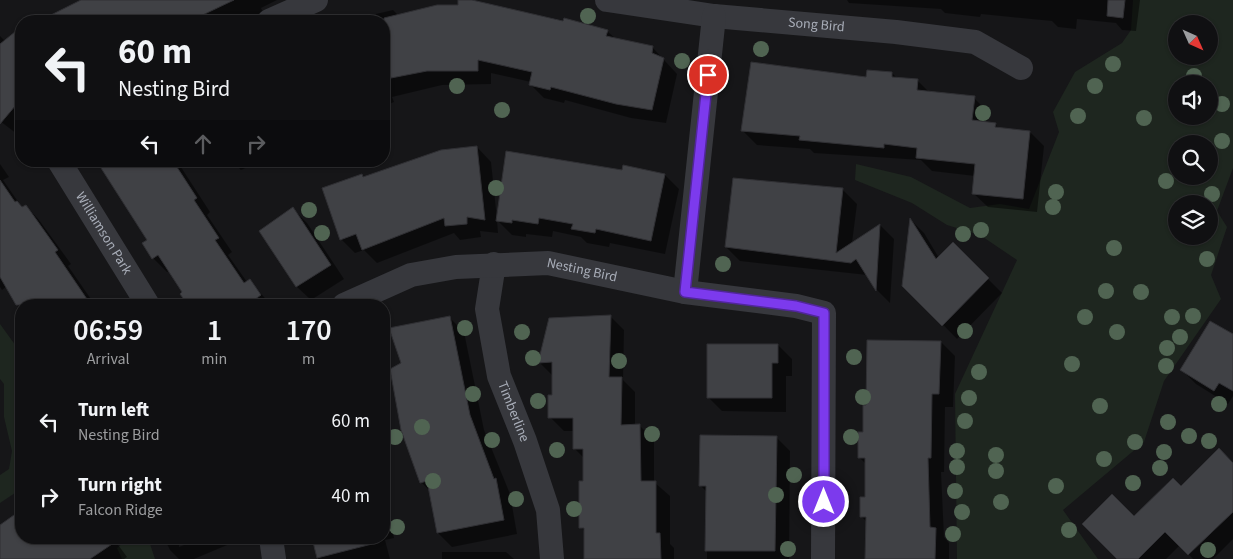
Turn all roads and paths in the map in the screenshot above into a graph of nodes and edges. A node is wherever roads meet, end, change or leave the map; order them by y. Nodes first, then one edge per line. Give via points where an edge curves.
1 (316, 0) edge
2 (607, 0) edge
3 (282, 15) edge
4 (714, 16) junction
5 (1021, 68) dead end
6 (64, 167) edge
7 (494, 264) junction
8 (685, 292) junction
9 (144, 299) edge
10 (357, 299) edge
11 (272, 544) edge
12 (274, 559) edge
13 (552, 559) edge
14 (823, 559) edge

1 - 3 street
2 - 4 street, Song Bird
4 - 5 street, Song Bird via 975,42
4 - 8 street
6 - 9 street, Williamson Park
7 - 8 street, Nesting Bird via 548,264
7 - 10 street, Nesting Bird via 411,275
7 - 13 street, Timberline via 487,309 498,376 548,510
8 - 14 street, Nesting Bird via 796,306 824,313
11 - 12 street

